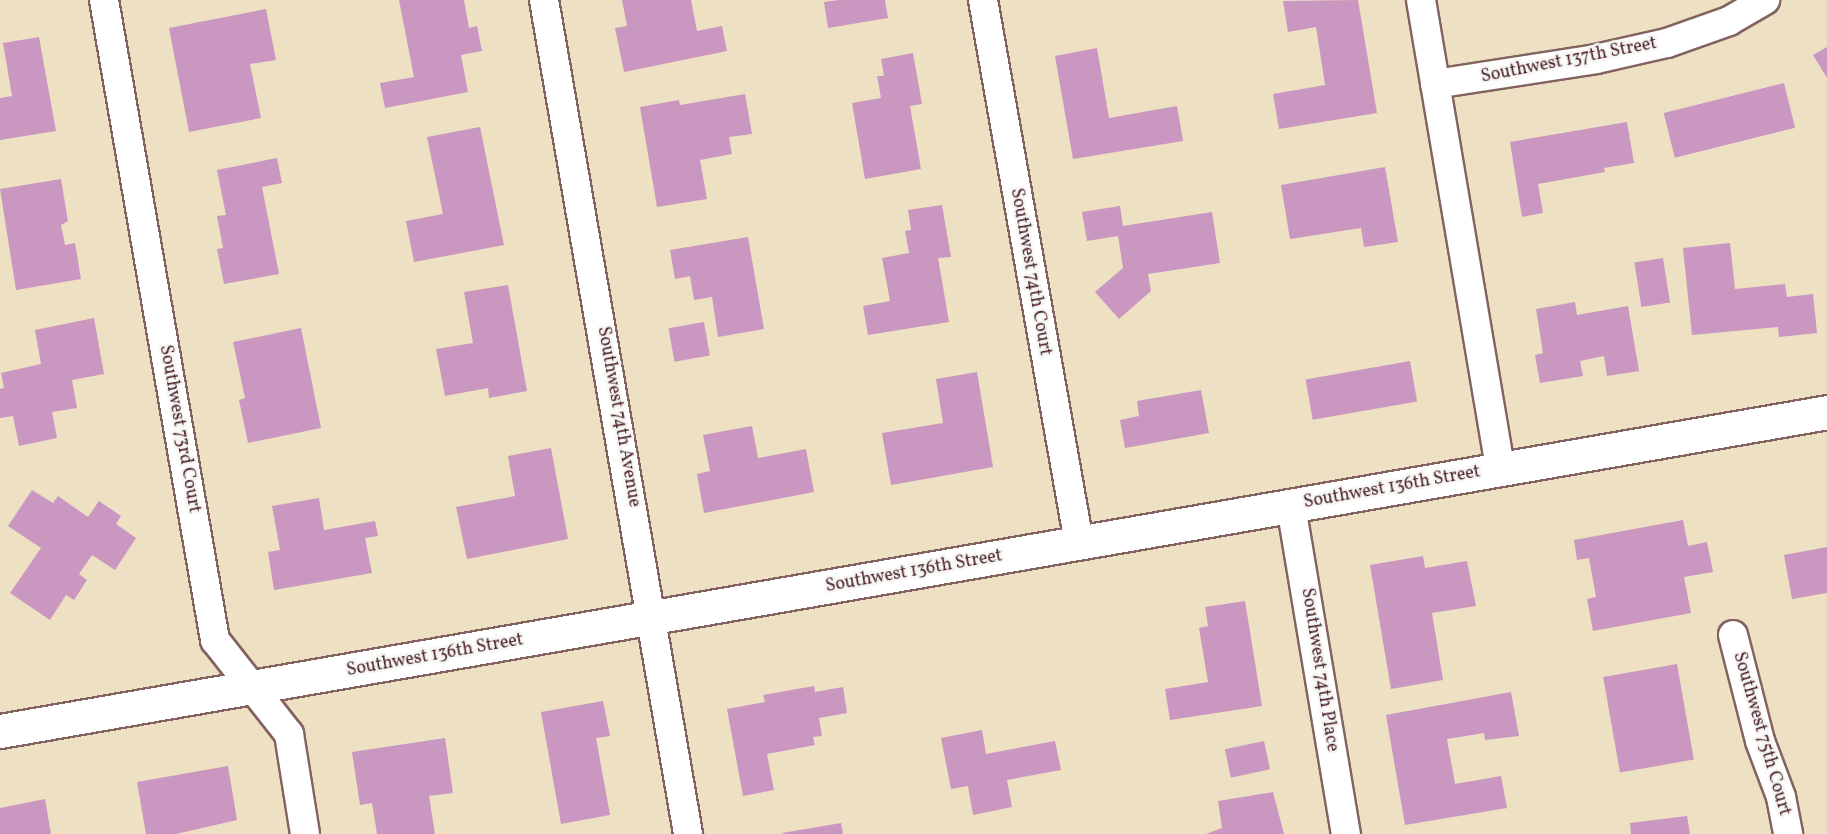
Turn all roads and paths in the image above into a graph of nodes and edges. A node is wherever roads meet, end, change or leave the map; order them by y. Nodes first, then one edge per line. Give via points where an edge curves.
1 (104, 0) edge
2 (544, 0) edge
3 (983, 0) edge
4 (1421, 0) edge
5 (1765, 0) edge
6 (1435, 84) junction
7 (1827, 412) edge
8 (1500, 470) junction
9 (1291, 506) junction
10 (1079, 543) junction
11 (652, 618) junction
12 (1733, 635) dead end
13 (255, 687) junction
14 (0, 731) edge
15 (305, 834) edge
16 (688, 834) edge
17 (1346, 834) edge
18 (1788, 834) edge

1 - 13 street, Southwest 73rd Court via 215,640
2 - 11 street, Southwest 74th Avenue
3 - 10 street, Southwest 74th Court
4 - 6 street
5 - 6 street, Southwest 137th Street via 1729,21 1667,43 1596,59
6 - 8 street
7 - 8 street, Southwest 136th Street
8 - 9 street, Southwest 136th Street
9 - 10 street, Southwest 136th Street
9 - 17 street, Southwest 74th Place
10 - 11 street, Southwest 136th Street
11 - 13 street, Southwest 136th Street
11 - 16 street, Southwest 74th Avenue
12 - 18 street, Southwest 75th Court via 1760,741 1781,797
13 - 14 street, Southwest 136th Street
13 - 15 street, Southwest 73rd Court via 289,734

